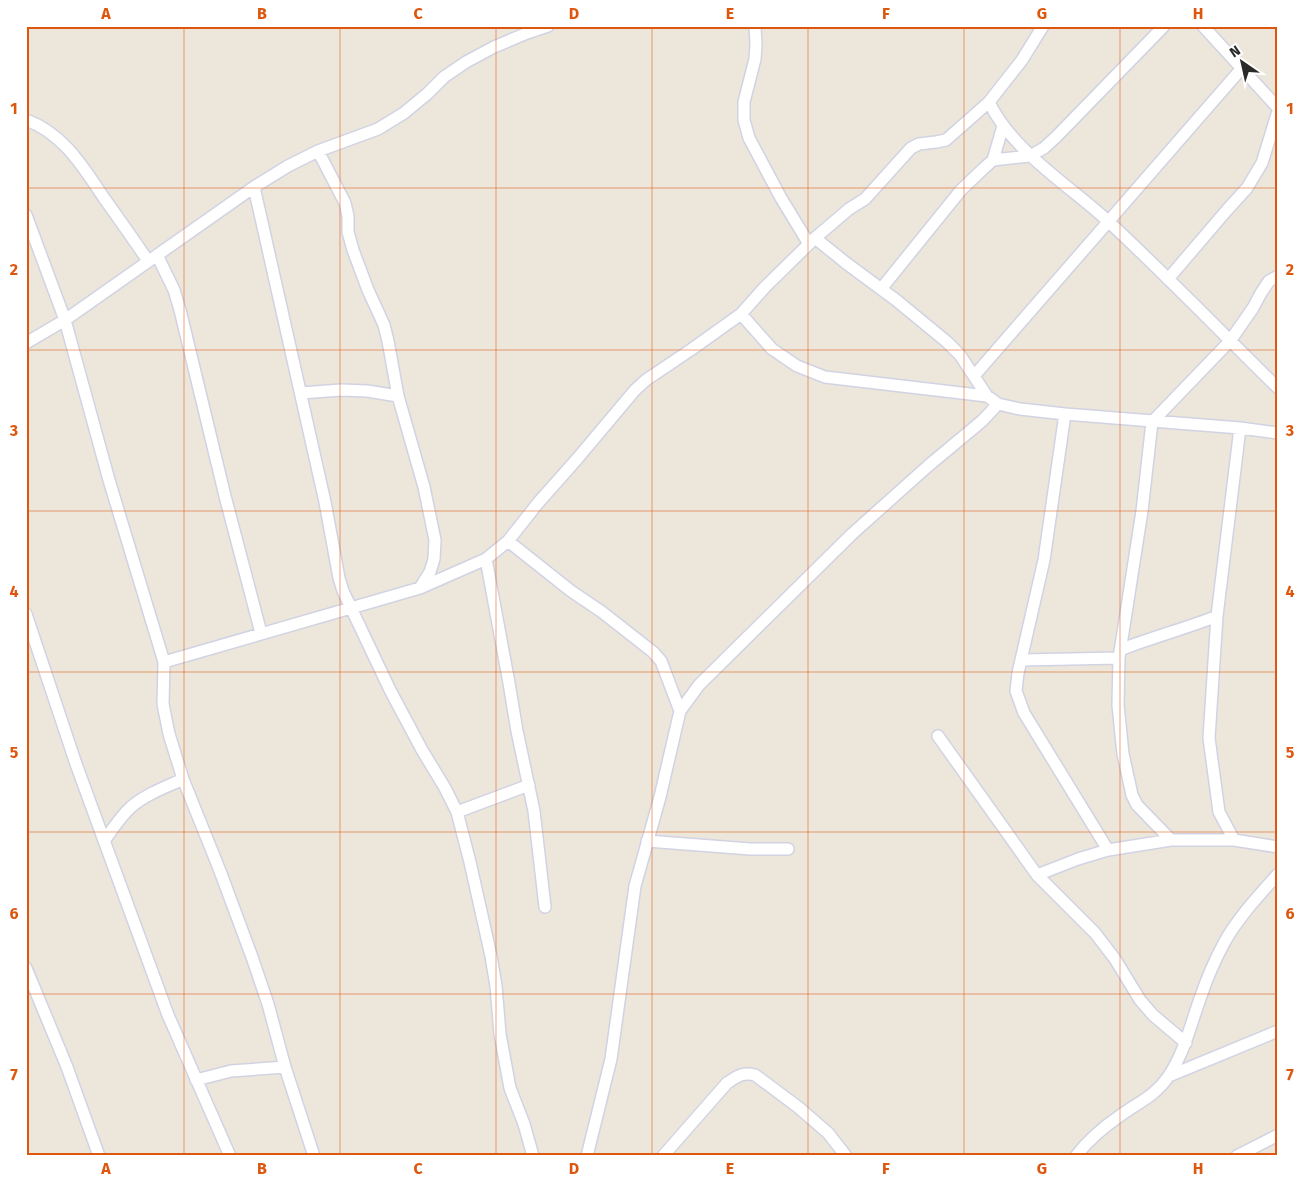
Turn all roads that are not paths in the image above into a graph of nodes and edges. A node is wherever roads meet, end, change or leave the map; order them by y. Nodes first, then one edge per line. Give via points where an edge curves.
1 (548, 26) edge
2 (755, 26) edge
3 (1043, 26) edge
4 (1164, 26) edge
5 (1202, 26) edge
6 (1242, 68) junction
7 (989, 102) junction
8 (1278, 109) edge
9 (26, 120) edge
10 (1003, 126) junction
11 (318, 151) junction
12 (1030, 156) junction
13 (993, 160) junction
14 (254, 187) junction
15 (26, 216) edge
16 (1108, 221) junction
17 (812, 241) junction
18 (153, 258) junction
19 (1278, 276) edge
20 (1168, 279) junction
21 (881, 289) junction
22 (741, 314) junction
23 (65, 320) junction
24 (1230, 341) junction
25 (26, 343) edge
26 (974, 376) junction
27 (1278, 388) edge
28 (301, 393) junction
29 (398, 396) junction
30 (987, 396) junction
31 (998, 404) junction
32 (1065, 414) junction
33 (1152, 422) junction
34 (1240, 428) junction
35 (1278, 432) edge
36 (508, 541) junction
37 (486, 559) junction
38 (420, 588) junction
39 (351, 608) junction
40 (26, 614) edge
41 (1217, 616) junction
42 (261, 634) junction
43 (1119, 654) junction
44 (1022, 660) junction
45 (164, 662) junction
46 (680, 711) junction
47 (938, 736) dead end
48 (183, 779) junction
49 (529, 786) junction
50 (457, 812) junction
51 (1171, 840) junction
52 (1234, 840) junction
53 (104, 841) junction
54 (647, 841) junction
55 (1278, 847) edge
56 (788, 849) dead end
57 (1108, 850) junction
58 (1278, 874) edge
59 (1037, 875) junction
60 (545, 907) dead end
61 (26, 968) edge
62 (1278, 1031) edge
63 (1186, 1042) junction
64 (285, 1067) junction
65 (1169, 1076) junction
66 (196, 1080) junction
67 (1278, 1135) edge
68 (99, 1156) edge
69 (230, 1156) edge
70 (314, 1156) edge
71 (533, 1156) edge
72 (587, 1156) edge
73 (663, 1156) edge
74 (846, 1156) edge
75 (1076, 1156) edge
76 (1237, 1156) edge

1 - 11 street via 466,62 404,113 378,129
2 - 17 street via 755,59 744,102 744,120 749,138 781,198
3 - 7 street via 1022,60
4 - 12 street via 1056,137
5 - 6 street
6 - 8 street
6 - 16 street
7 - 10 street
7 - 17 street via 946,140 910,148 865,199
8 - 20 street via 1262,163 1247,188
9 - 18 street via 50,131 62,141
10 - 12 street
10 - 13 street
11 - 14 street
11 - 29 street via 345,203 353,250 384,325
12 - 13 street
12 - 16 street
13 - 21 street via 961,190
14 - 18 street
14 - 28 street
15 - 23 street
16 - 20 street
16 - 26 street
17 - 21 street
17 - 22 street
18 - 23 street
18 - 42 street via 174,290 180,310
19 - 24 street via 1269,281
20 - 24 street
21 - 26 street via 947,342
22 - 30 street via 772,349 796,366 825,377
22 - 36 street via 640,385
23 - 25 street
23 - 45 street
24 - 27 street
24 - 33 street
26 - 30 street
28 - 29 street via 341,390
28 - 39 street via 339,578
29 - 38 street via 424,487 435,540 430,572
30 - 31 street
31 - 32 street
31 - 46 street via 852,534 699,685
32 - 33 street
32 - 44 street via 1044,560
33 - 34 street
33 - 43 street
34 - 35 street
34 - 41 street
36 - 37 street
36 - 46 street via 654,652 661,661
37 - 38 street
37 - 49 street
38 - 39 street
39 - 42 street
39 - 50 street
40 - 53 street
41 - 43 street
41 - 52 street via 1209,738 1219,812
42 - 45 street
43 - 44 street
43 - 51 street via 1118,705 1123,754 1132,794 1137,805
44 - 57 street via 1016,691 1024,713
45 - 48 street via 163,704
46 - 54 street
47 - 59 street
48 - 53 street via 131,807
48 - 64 street via 252,957
49 - 50 street
49 - 60 street
50 - 71 street via 491,956 510,1088
51 - 52 street
51 - 57 street
52 - 55 street
53 - 66 street via 168,1015
54 - 56 street
54 - 72 street via 634,886 611,1058
57 - 59 street
58 - 63 street via 1224,943 1200,996
59 - 63 street via 1095,933 1153,1016
61 - 68 street via 68,1067
62 - 65 street
63 - 65 street
64 - 66 street via 231,1071
64 - 70 street
65 - 75 street via 1159,1089 1106,1126
66 - 69 street
67 - 76 street
73 - 74 street via 727,1083 747,1074 755,1076 798,1107 828,1133

